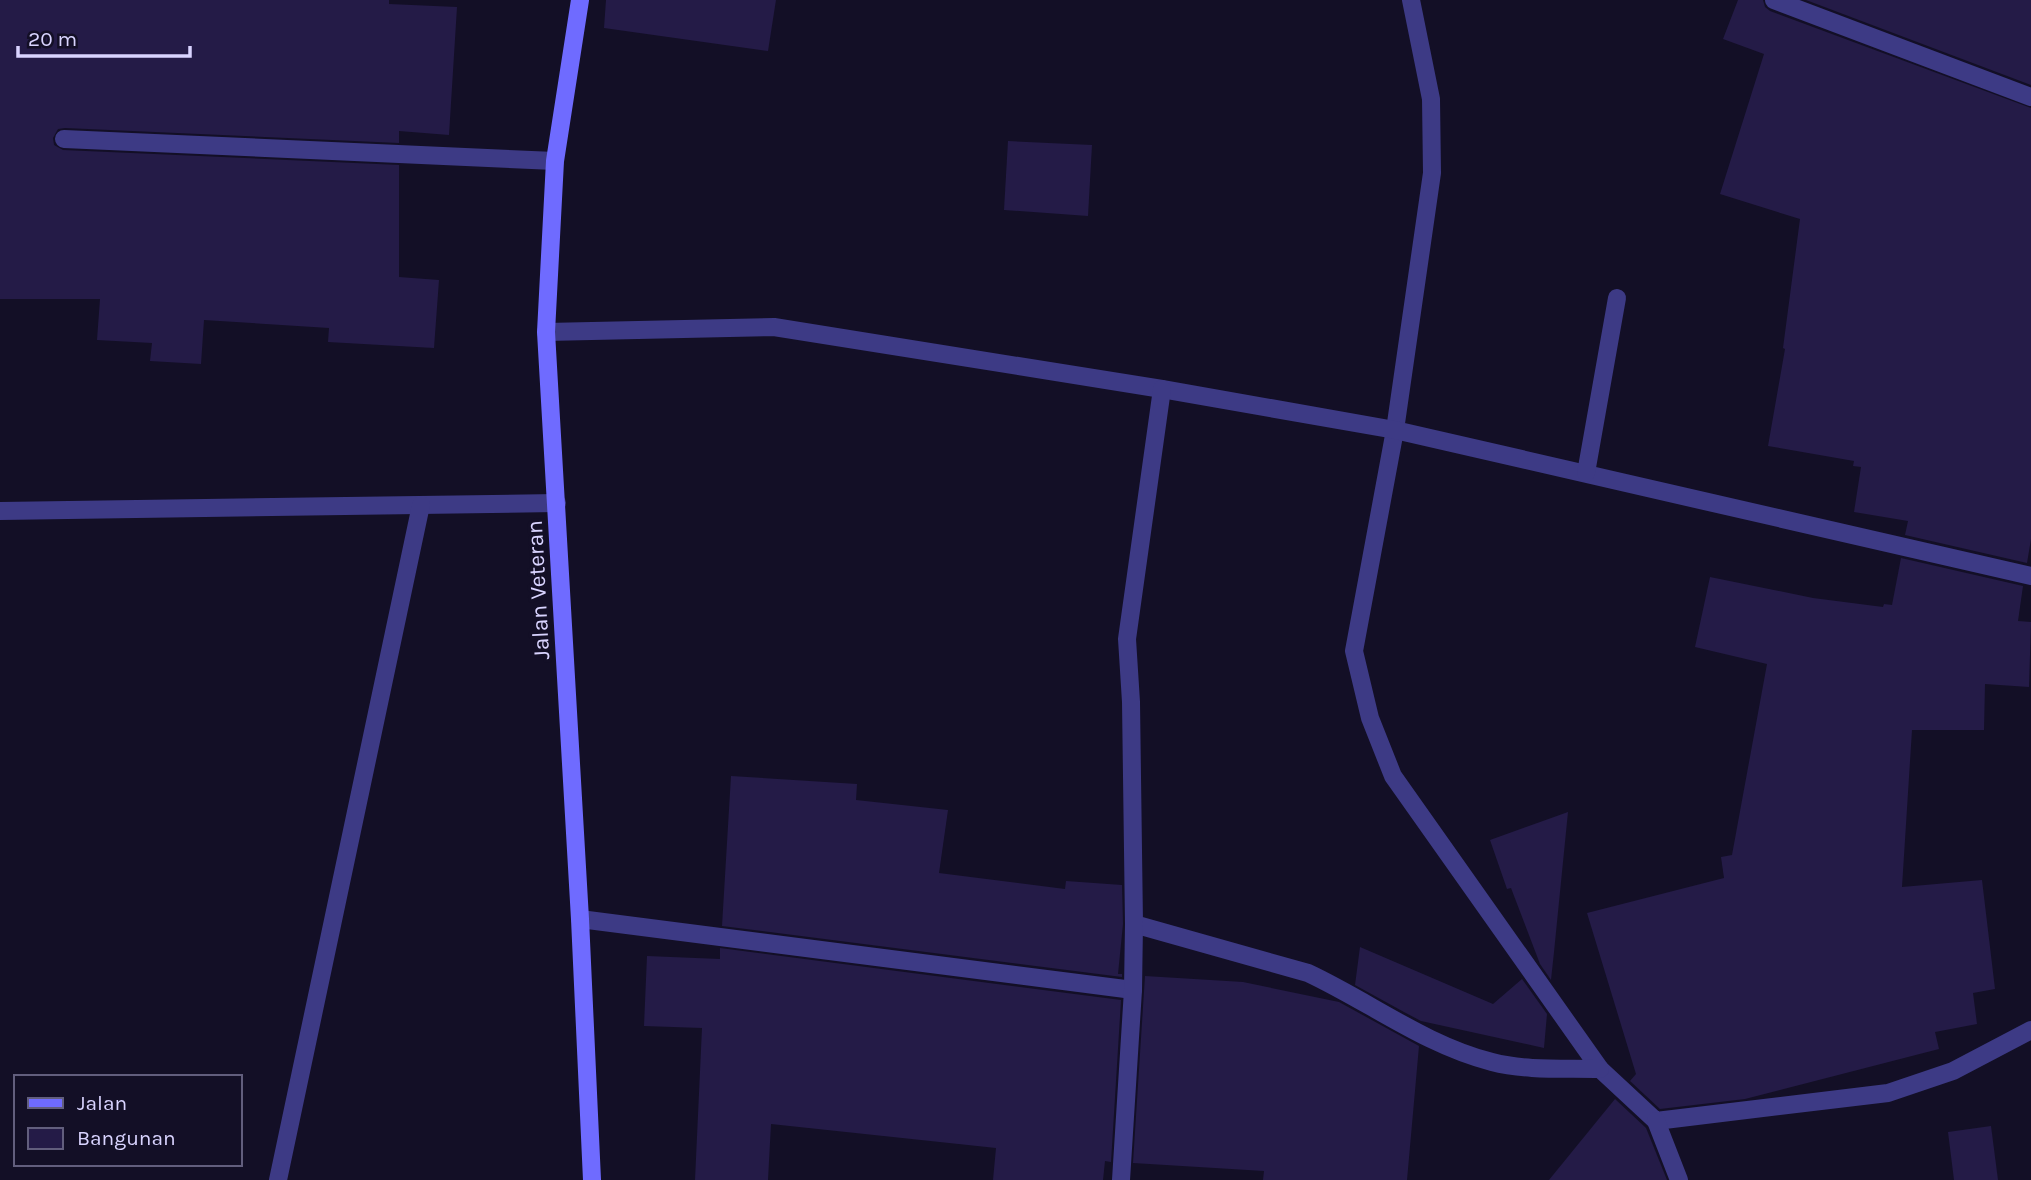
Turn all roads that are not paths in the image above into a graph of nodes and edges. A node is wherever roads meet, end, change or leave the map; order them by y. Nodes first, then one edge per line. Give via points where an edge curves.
1 (580, 0) edge
2 (1411, 0) edge
3 (1774, 0) edge
4 (2031, 97) edge
5 (64, 139) dead end
6 (555, 161) junction
7 (1617, 298) dead end
8 (546, 332) junction
9 (1162, 389) junction
10 (1395, 430) junction
11 (1586, 473) junction
12 (558, 503) junction
13 (421, 505) junction
14 (0, 511) edge
15 (2031, 576) edge
16 (580, 919) junction
17 (1134, 924) junction
18 (1133, 990) junction
19 (2031, 1030) edge
20 (1600, 1069) junction
21 (1656, 1121) junction
22 (278, 1180) edge
23 (592, 1180) edge
24 (1121, 1180) edge
25 (1679, 1180) edge

1 - 6 street, Jalan Veteran
2 - 10 street via 1431,99 1432,173
3 - 4 street
5 - 6 street
6 - 8 street, Jalan Veteran
7 - 11 street
8 - 9 street via 774,327
8 - 12 street, Jalan Veteran
9 - 10 street
9 - 17 street via 1127,639
10 - 11 street
10 - 20 street via 1354,651 1370,718 1394,776
11 - 15 street
12 - 13 street
12 - 16 street, Jalan Veteran
13 - 14 street
13 - 22 street
16 - 18 street
16 - 23 street, Jalan Veteran
17 - 18 street
17 - 20 street via 1308,973 1440,1045 1494,1063
18 - 24 street
19 - 21 street via 1953,1071 1888,1093
20 - 21 street
21 - 25 street

